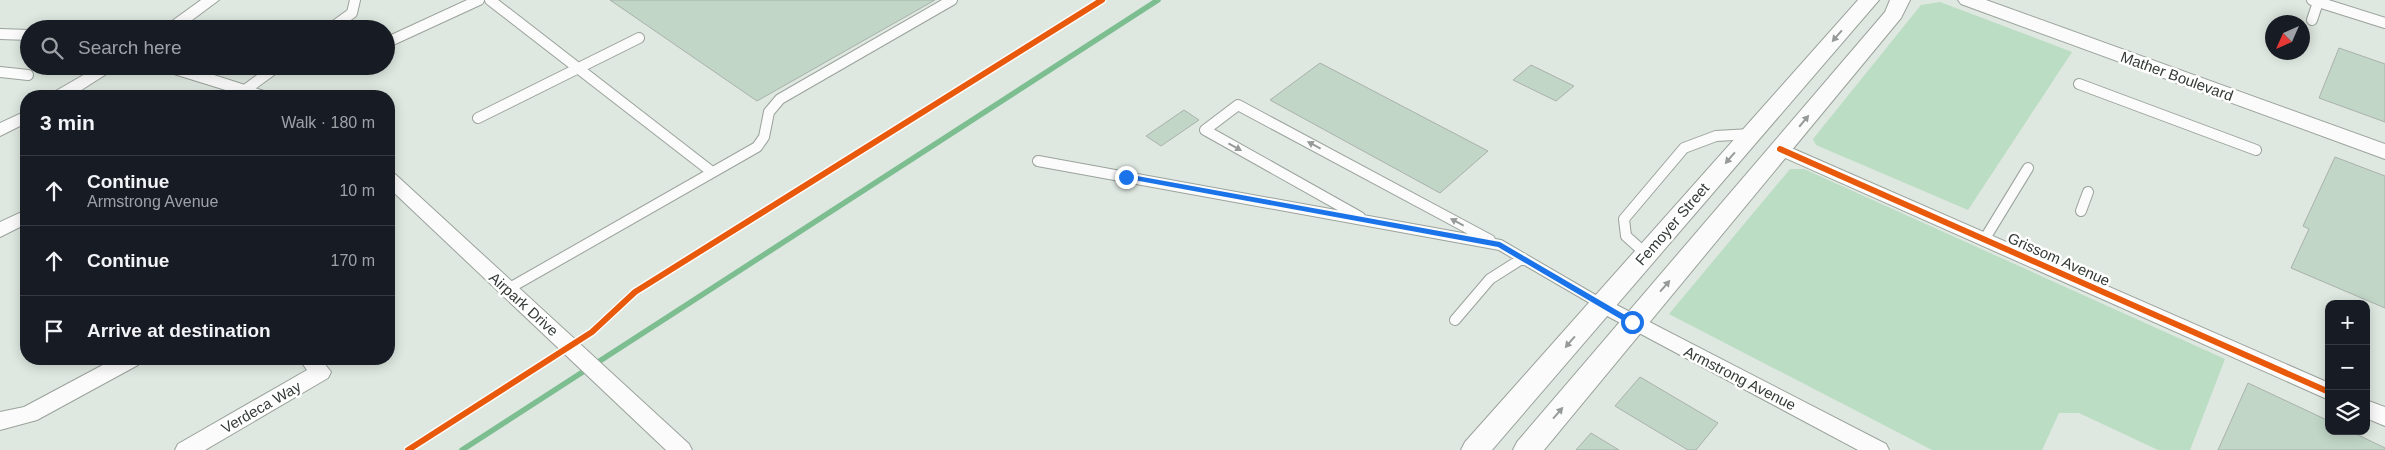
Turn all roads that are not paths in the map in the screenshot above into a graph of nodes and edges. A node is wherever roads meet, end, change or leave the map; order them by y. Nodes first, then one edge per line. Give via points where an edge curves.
1 (212, 0) edge
2 (355, 0) edge
3 (479, 0) edge
4 (490, 0) edge
5 (952, 0) edge
6 (1870, 0) edge
7 (1900, 0) edge
8 (1968, 0) edge
9 (2315, 1) edge
10 (182, 20) edge
11 (342, 20) edge
12 (2312, 20) dead end
13 (2385, 24) edge
14 (0, 34) edge
15 (20, 35) edge
16 (638, 38) dead end
17 (395, 39) edge
18 (579, 68) junction
19 (0, 72) edge
20 (20, 75) edge
21 (21, 75) edge
22 (96, 75) edge
23 (192, 75) edge
24 (264, 75) edge
25 (28, 76) dead end
26 (2079, 84) dead end
27 (70, 90) edge
28 (233, 90) edge
29 (241, 90) edge
30 (478, 118) dead end
31 (20, 119) edge
32 (0, 130) edge
33 (1751, 134) junction
34 (1780, 149) junction
35 (2256, 150) dead end
36 (2385, 152) edge
37 (1038, 161) dead end
38 (2028, 168) dead end
39 (712, 172) junction
40 (395, 184) edge
41 (2088, 192) dead end
42 (1731, 208) junction
43 (2081, 211) dead end
44 (20, 219) edge
45 (1367, 221) junction
46 (0, 230) edge
47 (1984, 240) junction
48 (1500, 245) junction
49 (1646, 254) junction
50 (1523, 258) junction
51 (508, 289) junction
52 (1603, 305) junction
53 (1455, 320) dead end
54 (1632, 322) junction
55 (120, 365) edge
56 (315, 365) edge
57 (610, 384) joint
58 (2325, 390) edge
59 (2370, 410) edge
60 (2385, 417) edge
61 (0, 421) edge
62 (186, 450) edge
63 (681, 450) edge
64 (1475, 450) edge
65 (1527, 450) edge
66 (1878, 450) edge

1 - 10 street
2 - 11 lane via 352,13
3 - 17 lane
4 - 18 lane
5 - 39 lane via 780,99 769,112 764,137 756,147
6 -> 33 street, Femoyer Street
34 -> 7 street via 1894,14
8 - 36 street, Mather Boulevard
9 - 12 lane
9 - 13 lane
14 - 15 street
16 - 18 lane
18 - 30 lane
18 - 39 lane
19 - 20 lane
21 - 25 lane
22 - 27 street
23 - 28 street
24 - 29 lane
26 - 35 lane
31 - 32 street
33 - 42 street via 1763,144 1738,174
33 -> 49 street, Femoyer Street
33 - 49 lane via 1719,134 1695,141 1678,154 1624,219 1626,236
34 - 42 street
34 - 47 street, Grissom Avenue
37 - 45 lane
38 - 47 lane
39 - 51 lane
40 - 51 street, Airpark Drive
41 - 43 lane
54 -> 42 street
44 - 46 street
45 - 48 lane
48 -> 45 lane via 1238,105 1204,130
47 - 58 street, Grissom Avenue
48 - 50 lane
49 - 52 street, Femoyer Street
50 - 52 lane
50 - 53 lane via 1490,279
51 - 57 street, Airpark Drive
52 - 54 street, Armstrong Avenue
52 -> 64 street, Femoyer Street
65 -> 54 street
54 - 66 street, Armstrong Avenue
55 - 61 street via 29,414
56 - 62 street, Verdeca Way via 321,372
57 - 63 street, Airpark Drive
59 - 60 street

